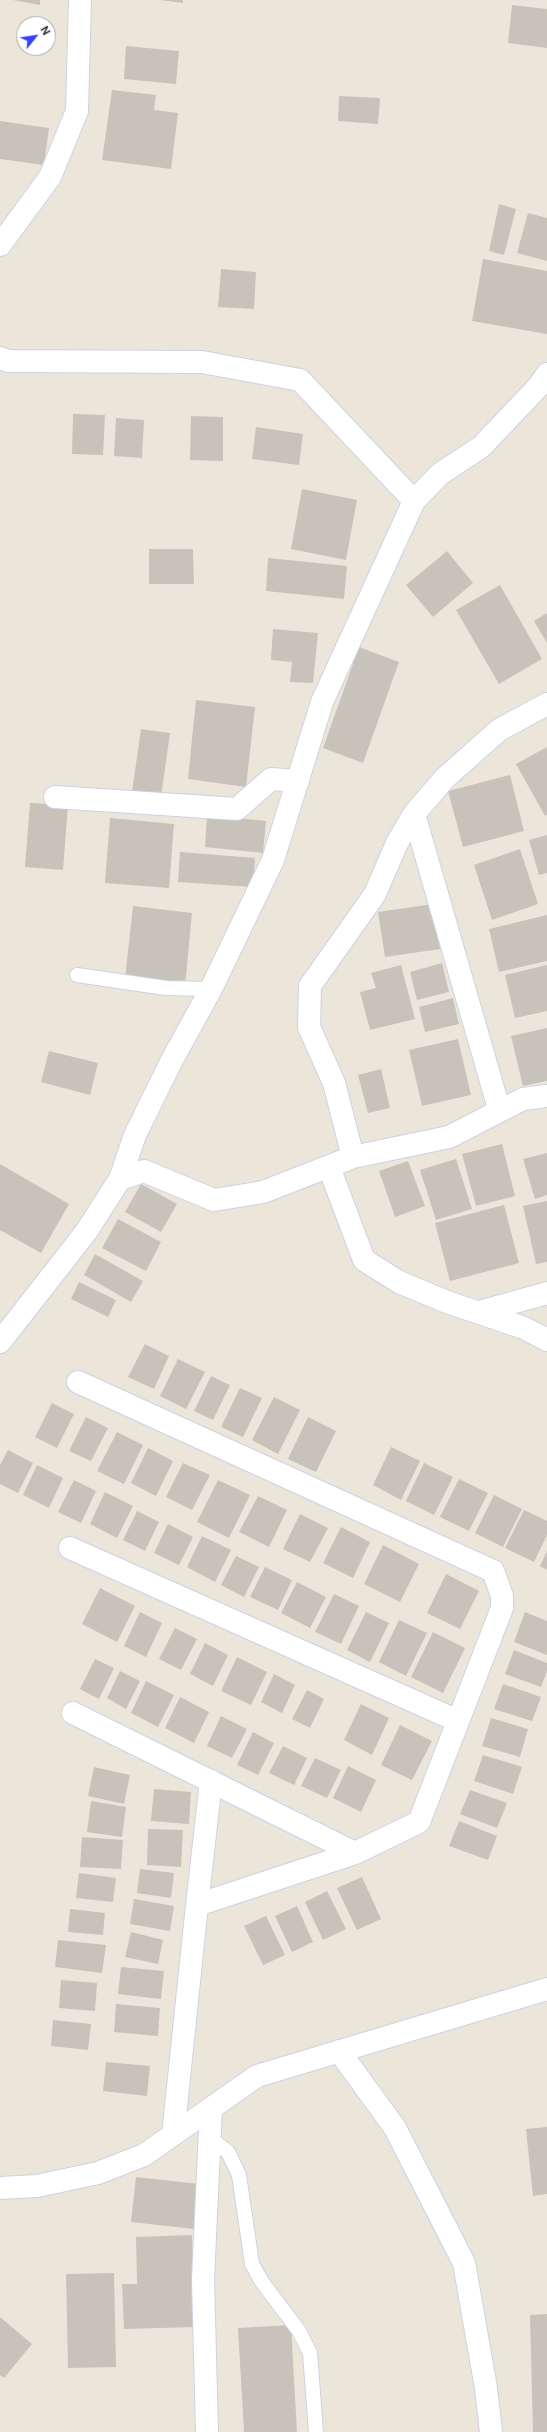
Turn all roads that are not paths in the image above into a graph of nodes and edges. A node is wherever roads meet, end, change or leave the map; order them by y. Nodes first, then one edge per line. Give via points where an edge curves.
1 (80, 0) edge
2 (0, 245) edge
3 (0, 358) edge
4 (547, 374) edge
5 (414, 501) junction
6 (547, 704) edge
7 (298, 781) junction
8 (55, 797) dead end
9 (414, 814) junction
10 (77, 975) dead end
11 (211, 989) junction
12 (547, 1096) edge
13 (499, 1109) junction
14 (353, 1157) junction
15 (329, 1167) junction
16 (120, 1179) junction
17 (547, 1293) edge
18 (479, 1312) junction
19 (547, 1340) edge
20 (0, 1342) edge
21 (78, 1382) dead end
22 (70, 1548) dead end
23 (73, 1713) dead end
24 (458, 1721) junction
25 (211, 1781) junction
26 (355, 1853) junction
27 (197, 1904) junction
28 (547, 1989) edge
29 (339, 2051) junction
30 (211, 2109) junction
31 (173, 2135) junction
32 (210, 2138) junction
33 (0, 2188) edge
34 (207, 2432) edge
35 (316, 2432) edge
36 (491, 2432) edge

1 - 2 street via 77,111 50,177
3 - 5 street via 202,362 300,380
4 - 5 street via 539,386 481,447 440,474
5 - 7 street via 322,702
6 - 9 street via 499,730 445,778
7 - 8 street via 271,779 236,809
7 - 11 street via 273,860
9 - 13 street
9 - 14 street via 397,843 375,894 310,986 309,1027 334,1083
10 - 11 lane via 166,988
11 - 16 street via 135,1135
12 - 13 street via 523,1099
13 - 14 street via 449,1137
14 - 15 street
15 - 16 street via 263,1192 214,1200 144,1171
15 - 18 street via 364,1260 399,1282
16 - 20 street via 86,1232
17 - 18 street
18 - 19 street via 524,1328
21 - 24 street via 493,1571 502,1596 502,1608
22 - 24 street
23 - 25 street
24 - 26 street via 419,1822
25 - 26 street
25 - 27 street
26 - 27 street
27 - 31 street
28 - 29 street
29 - 30 street via 257,2076
29 - 36 street via 395,2128 464,2263 486,2388
30 - 31 street
30 - 32 street
31 - 33 street via 144,2154 98,2173 37,2186
32 - 34 street via 203,2279
32 - 35 lane via 228,2152 239,2175 252,2264 262,2282 299,2331 310,2353

